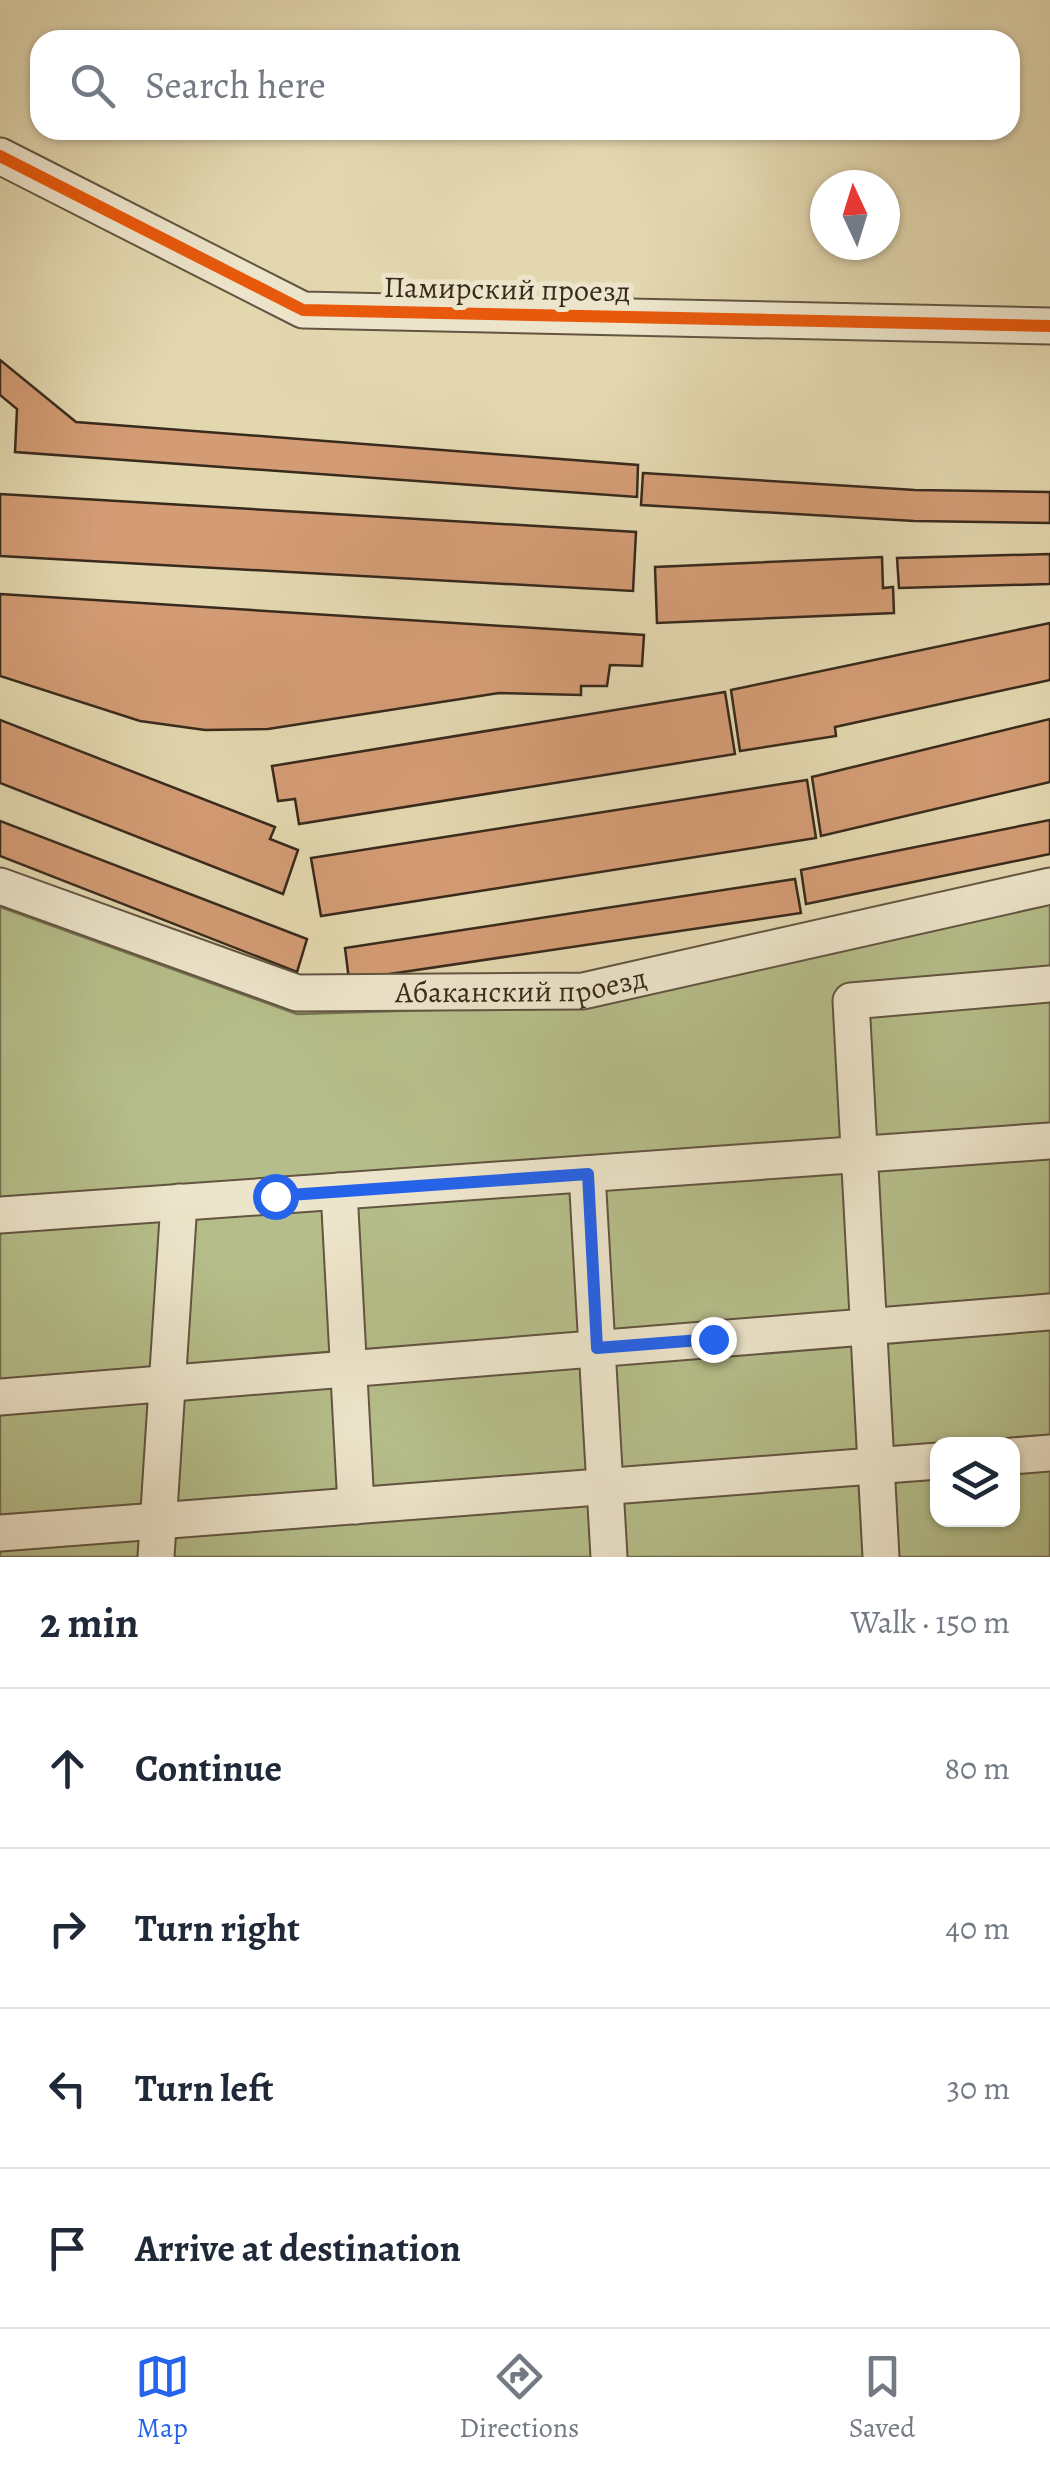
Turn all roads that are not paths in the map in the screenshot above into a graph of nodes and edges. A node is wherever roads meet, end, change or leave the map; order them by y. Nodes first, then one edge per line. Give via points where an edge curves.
1 (0, 156) edge
2 (1050, 326) edge
3 (0, 886) edge
4 (1050, 886) edge
5 (1050, 984) edge
6 (1050, 1141) edge
7 (858, 1154) junction
8 (588, 1174) junction
9 (339, 1191) junction
10 (179, 1202) junction
11 (0, 1215) edge
12 (1050, 1312) edge
13 (867, 1326) junction
14 (597, 1348) junction
15 (349, 1368) junction
16 (167, 1383) junction
17 (0, 1396) edge
18 (1050, 1453) edge
19 (1020, 1455) edge
20 (930, 1462) edge
21 (874, 1466) junction
22 (605, 1487) junction
23 (356, 1506) junction
24 (158, 1521) junction
25 (0, 1533) edge
26 (156, 1557) edge
27 (610, 1557) edge
28 (881, 1557) edge

1 - 2 street, Памирский проезд via 302,310
3 - 4 street, Абаканский проезд via 297,994 583,991
5 - 7 street via 851,1002
6 - 7 street
7 - 8 street
7 - 13 street
8 - 9 street
8 - 14 street
9 - 10 street
9 - 15 street
10 - 11 street
10 - 16 street
12 - 13 street
13 - 14 street
13 - 21 street
14 - 15 street
14 - 22 street
15 - 16 street
15 - 23 street
16 - 17 street
16 - 24 street
18 - 19 street
20 - 21 street
21 - 22 street
21 - 28 street
22 - 23 street
22 - 27 street
23 - 24 street
24 - 25 street
24 - 26 street

